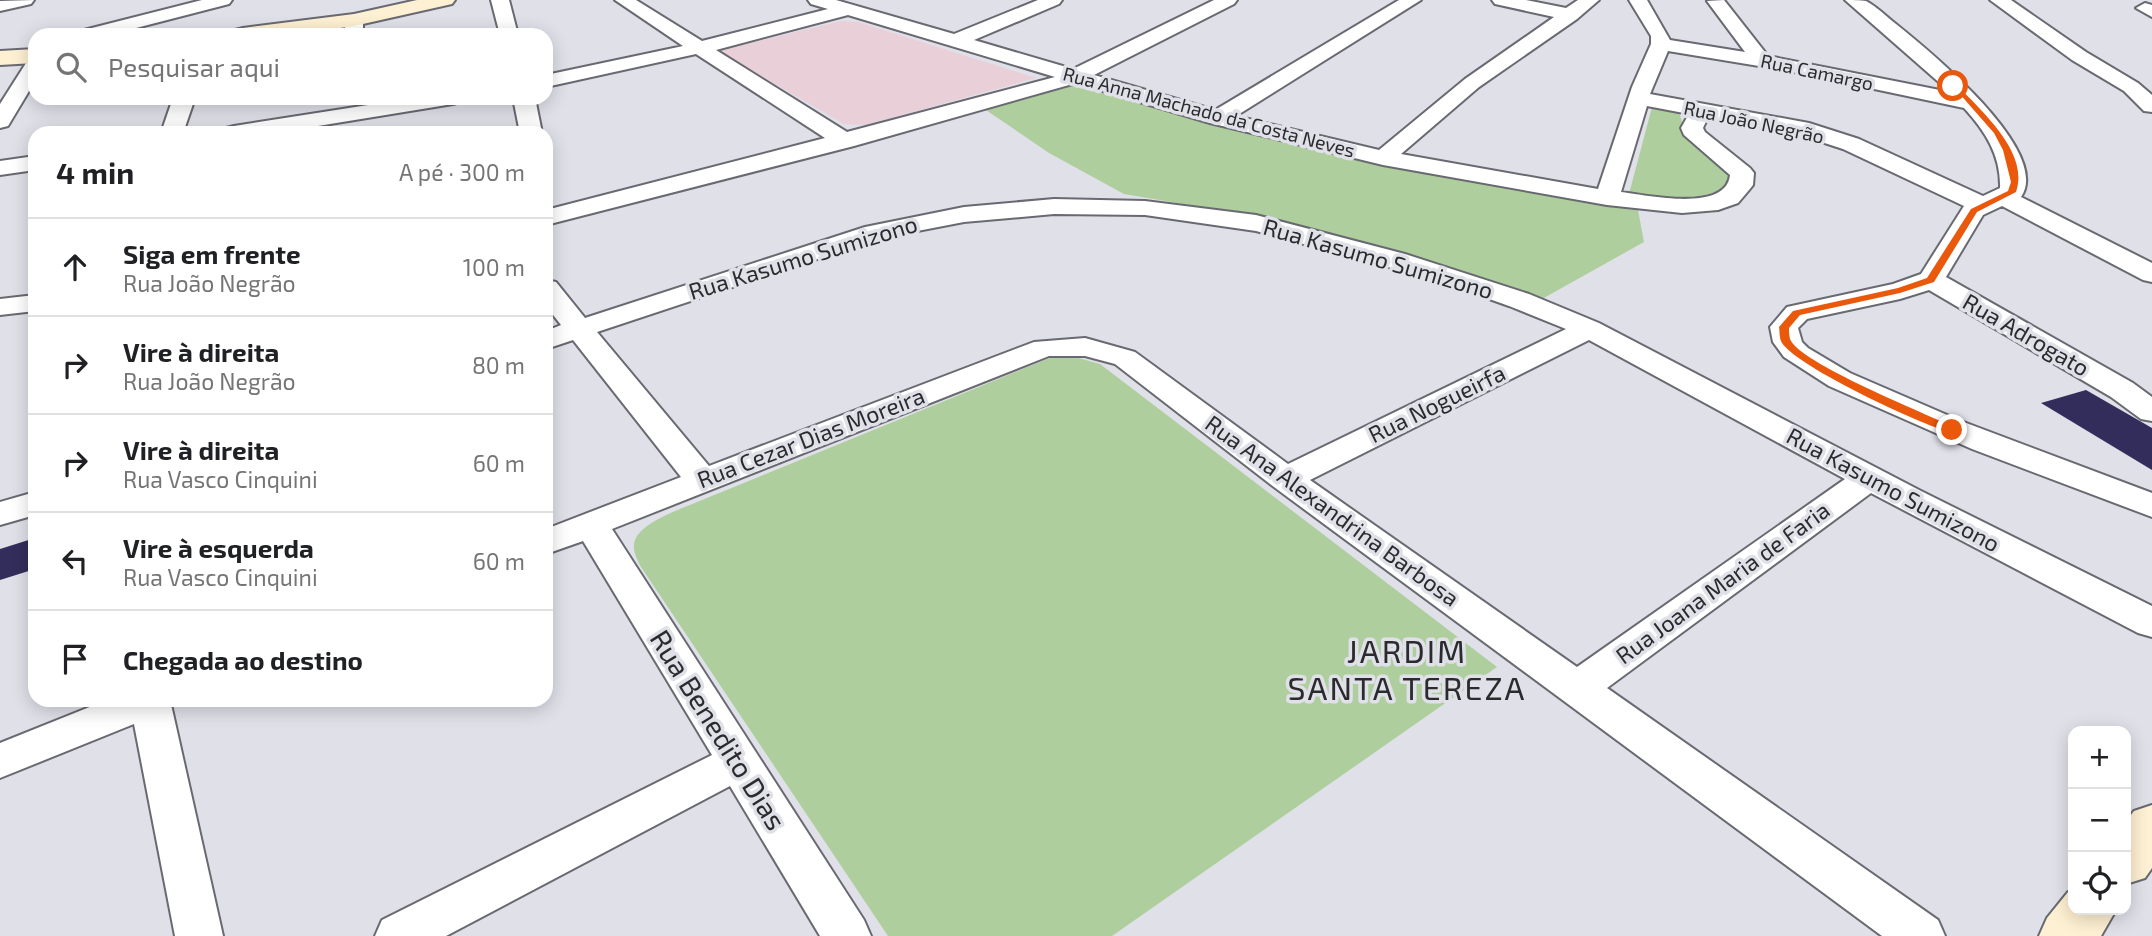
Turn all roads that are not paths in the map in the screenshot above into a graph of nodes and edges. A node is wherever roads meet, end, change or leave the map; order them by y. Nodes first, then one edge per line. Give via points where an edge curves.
1 (25, 0) edge
2 (223, 0) edge
3 (445, 0) edge
4 (500, 0) edge
5 (624, 0) edge
6 (817, 0) edge
7 (877, 0) edge
8 (1053, 0) edge
9 (1228, 0) edge
10 (1412, 0) edge
11 (1501, 0) edge
12 (1590, 0) edge
13 (1638, 0) edge
14 (1854, 0) edge
15 (1999, 0) edge
16 (1716, 1) edge
17 (0, 6) edge
18 (849, 10) junction
19 (1571, 15) junction
20 (354, 27) edge
21 (114, 28) edge
22 (507, 28) edge
23 (955, 41) junction
24 (1661, 44) junction
25 (699, 48) junction
26 (28, 56) edge
27 (0, 58) edge
28 (1760, 60) junction
29 (2152, 73) edge
30 (28, 75) edge
31 (1075, 76) junction
32 (553, 79) edge
33 (2131, 87) junction
34 (1639, 99) junction
35 (1973, 103) junction
36 (182, 105) edge
37 (412, 105) edge
38 (525, 105) edge
39 (2152, 106) edge
40 (1702, 109) junction
41 (353, 115) edge
42 (1218, 118) junction
43 (0, 121) edge
44 (174, 126) edge
45 (280, 126) edge
46 (530, 126) edge
47 (846, 141) junction
48 (1382, 158) junction
49 (28, 164) edge
50 (0, 168) edge
51 (1607, 198) junction
52 (1993, 201) junction
53 (553, 216) edge
54 (2152, 274) edge
55 (1931, 280) junction
56 (553, 297) edge
57 (28, 304) edge
58 (0, 307) edge
59 (1588, 328) junction
60 (579, 329) junction
61 (553, 338) edge
62 (1078, 345) joint
63 (2122, 390) junction
64 (2152, 399) edge
65 (2152, 412) edge
66 (1869, 478) junction
67 (1286, 479) junction
68 (702, 480) junction
69 (28, 505) edge
70 (2152, 506) edge
71 (0, 514) edge
72 (591, 524) junction
73 (553, 539) edge
74 (2152, 623) edge
75 (1576, 689) junction
76 (132, 707) edge
77 (150, 707) edge
78 (0, 761) edge
79 (737, 762) junction
80 (2152, 827) edge
81 (2131, 854) edge
82 (2084, 915) edge
83 (199, 936) edge
84 (399, 936) edge
85 (847, 936) edge
86 (1920, 936) edge
87 (2067, 936) edge

1 - 17 street
2 - 21 street
3 - 20 main road
4 - 22 street
5 - 25 street
6 - 18 street, Rua Anna Machado da Costa Neves
7 - 18 street
8 - 23 street
9 - 31 street
10 - 42 street
11 - 19 street
12 - 19 street
13 - 24 street
14 - 35 street
15 - 33 street
16 - 28 street
18 - 23 street, Rua Anna Machado da Costa Neves
18 - 25 street
19 - 48 street via 1472,83
23 - 31 street, Rua Anna Machado da Costa Neves
24 - 28 street, Rua Camargo
24 - 34 street
25 - 32 street
25 - 47 street
26 - 27 main road
28 - 35 street, Rua Camargo
29 - 33 street
30 - 43 street
31 - 42 street, Rua Anna Machado da Costa Neves
31 - 47 street
33 - 39 street
34 - 40 street, Rua João Negrão
34 - 51 street
35 - 52 street via 2007,150 2015,182 2012,192
36 - 44 street
37 - 41 street
38 - 46 street
40 - 51 street, Rua Anna Machado da Costa Neves via 1692,128 1695,135 1742,173 1741,185 1729,198 1709,205 1682,206
40 - 52 street, Rua João Negrão via 1801,128
41 - 45 street
42 - 48 street, Rua Anna Machado da Costa Neves
47 - 53 street
48 - 51 street, Rua Anna Machado da Costa Neves
49 - 50 street
52 - 54 street, Rua João Negrão
52 - 55 street via 1967,219
55 - 63 street, Rua Adrogato
55 - 70 street via 1797,313 1784,327 1785,340 1799,355 1894,404
56 - 60 street
57 - 58 street
59 - 60 street, Rua Kasumo Sumizono via 1418,267 1237,219 1169,210 1062,205 963,213 874,232
59 - 66 street, Rua Kasumo Sumizono
59 - 67 street, Rua Nogueirfa
60 - 61 street, Rua Kasumo Sumizono
60 - 68 street
62 - 67 street, Rua Ana Alexandrina Barbosa via 1107,349 1125,358
62 - 68 street, Rua Cezar Dias Moreira via 1044,348
63 - 64 street, Rua Adrogato
63 - 65 street, Rua Adrogato
66 - 74 street, Rua Kasumo Sumizono
66 - 75 street, Rua Joana Maria de Faria
67 - 75 street, Rua Ana Alexandrina Barbosa
68 - 72 street, Rua Cezar Dias Moreira
69 - 71 street
72 - 73 street, Rua Cezar Dias Moreira
72 - 79 street, Rua Benedito Dias
75 - 86 street, Rua Ana Alexandrina Barbosa
76 - 78 street
77 - 83 street
79 - 84 street
79 - 85 street, Rua Benedito Dias
80 - 81 main road
82 - 87 main road

